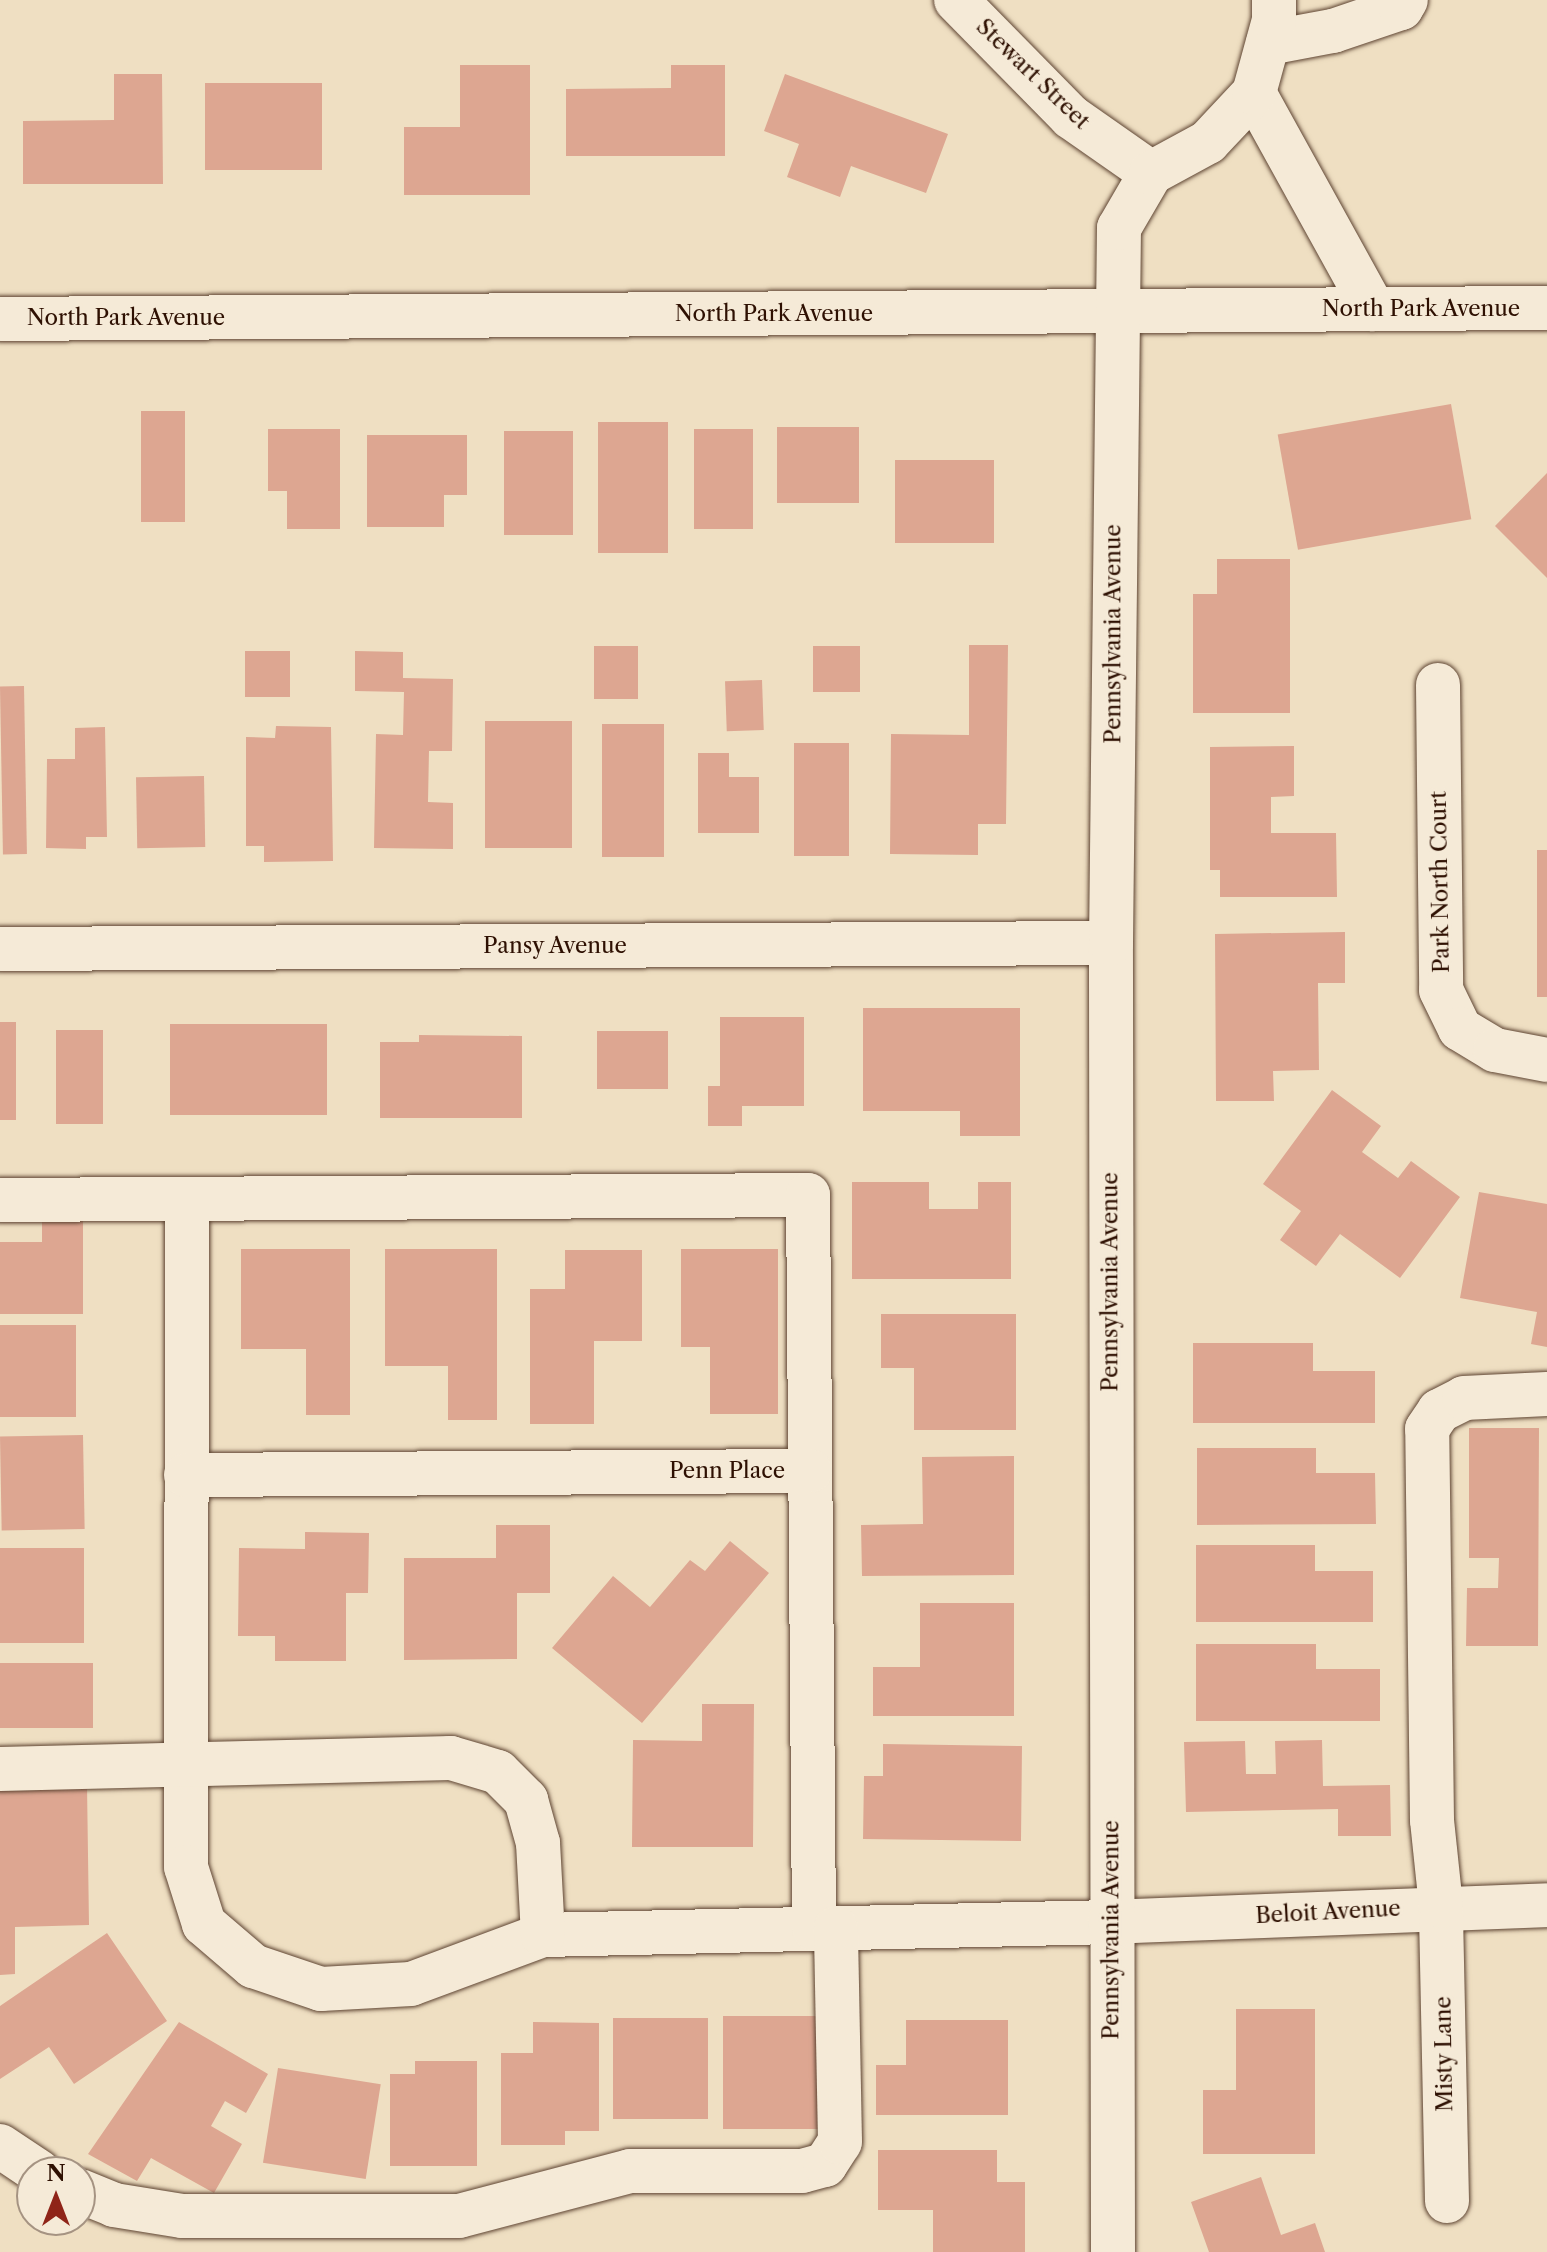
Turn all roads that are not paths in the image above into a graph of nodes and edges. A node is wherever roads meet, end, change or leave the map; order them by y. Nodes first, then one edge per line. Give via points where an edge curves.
1 (956, 0) edge
2 (1274, 0) edge
3 (1406, 0) edge
4 (1268, 43) junction
5 (1254, 93) junction
6 (1151, 173) junction
7 (1547, 308) edge
8 (1373, 309) junction
9 (1115, 311) junction
10 (0, 319) edge
11 (1438, 685) dead end
12 (1111, 943) junction
13 (0, 949) edge
14 (1547, 1060) edge
15 (187, 1199) junction
16 (0, 1200) edge
17 (1547, 1394) edge
18 (810, 1471) junction
19 (186, 1475) junction
20 (185, 1764) junction
21 (0, 1769) edge
22 (1547, 1905) edge
23 (1441, 1906) junction
24 (1110, 1922) junction
25 (825, 1928) junction
26 (543, 1935) junction
27 (96, 2198) edge
28 (1447, 2201) dead end
29 (1113, 2252) edge

1 - 6 street, Stewart Street via 1071,117
2 - 4 street
3 - 4 street via 1401,8 1333,31
4 - 5 street
5 - 6 street via 1208,142
5 - 8 street
6 - 9 street, Pennsylvania Avenue via 1119,228
7 - 8 street, North Park Avenue
8 - 9 street, North Park Avenue
9 - 10 street, North Park Avenue
9 - 12 street, Pennsylvania Avenue
11 - 14 street, Park North Court via 1441,990 1460,1029 1495,1050
12 - 13 street, Pansy Avenue
12 - 24 street, Pennsylvania Avenue
15 - 16 street
15 - 18 street via 808,1195
15 - 19 street
17 - 23 street, Misty Lane via 1464,1398 1439,1411 1427,1429 1432,1820
18 - 19 street, Penn Place
18 - 25 street, Penn Place
19 - 20 street
20 - 21 street
20 - 26 street via 451,1758 498,1772 526,1800 538,1843
20 - 26 street via 186,1867 204,1924 253,1966 321,1989 411,1984
22 - 23 street, Beloit Avenue
23 - 24 street, Beloit Avenue
23 - 28 street, Misty Lane
24 - 25 street
24 - 29 street, Pennsylvania Avenue
25 - 26 street
25 - 27 street, Penn Place via 840,2142 825,2165 802,2171 630,2171 459,2216 182,2216

